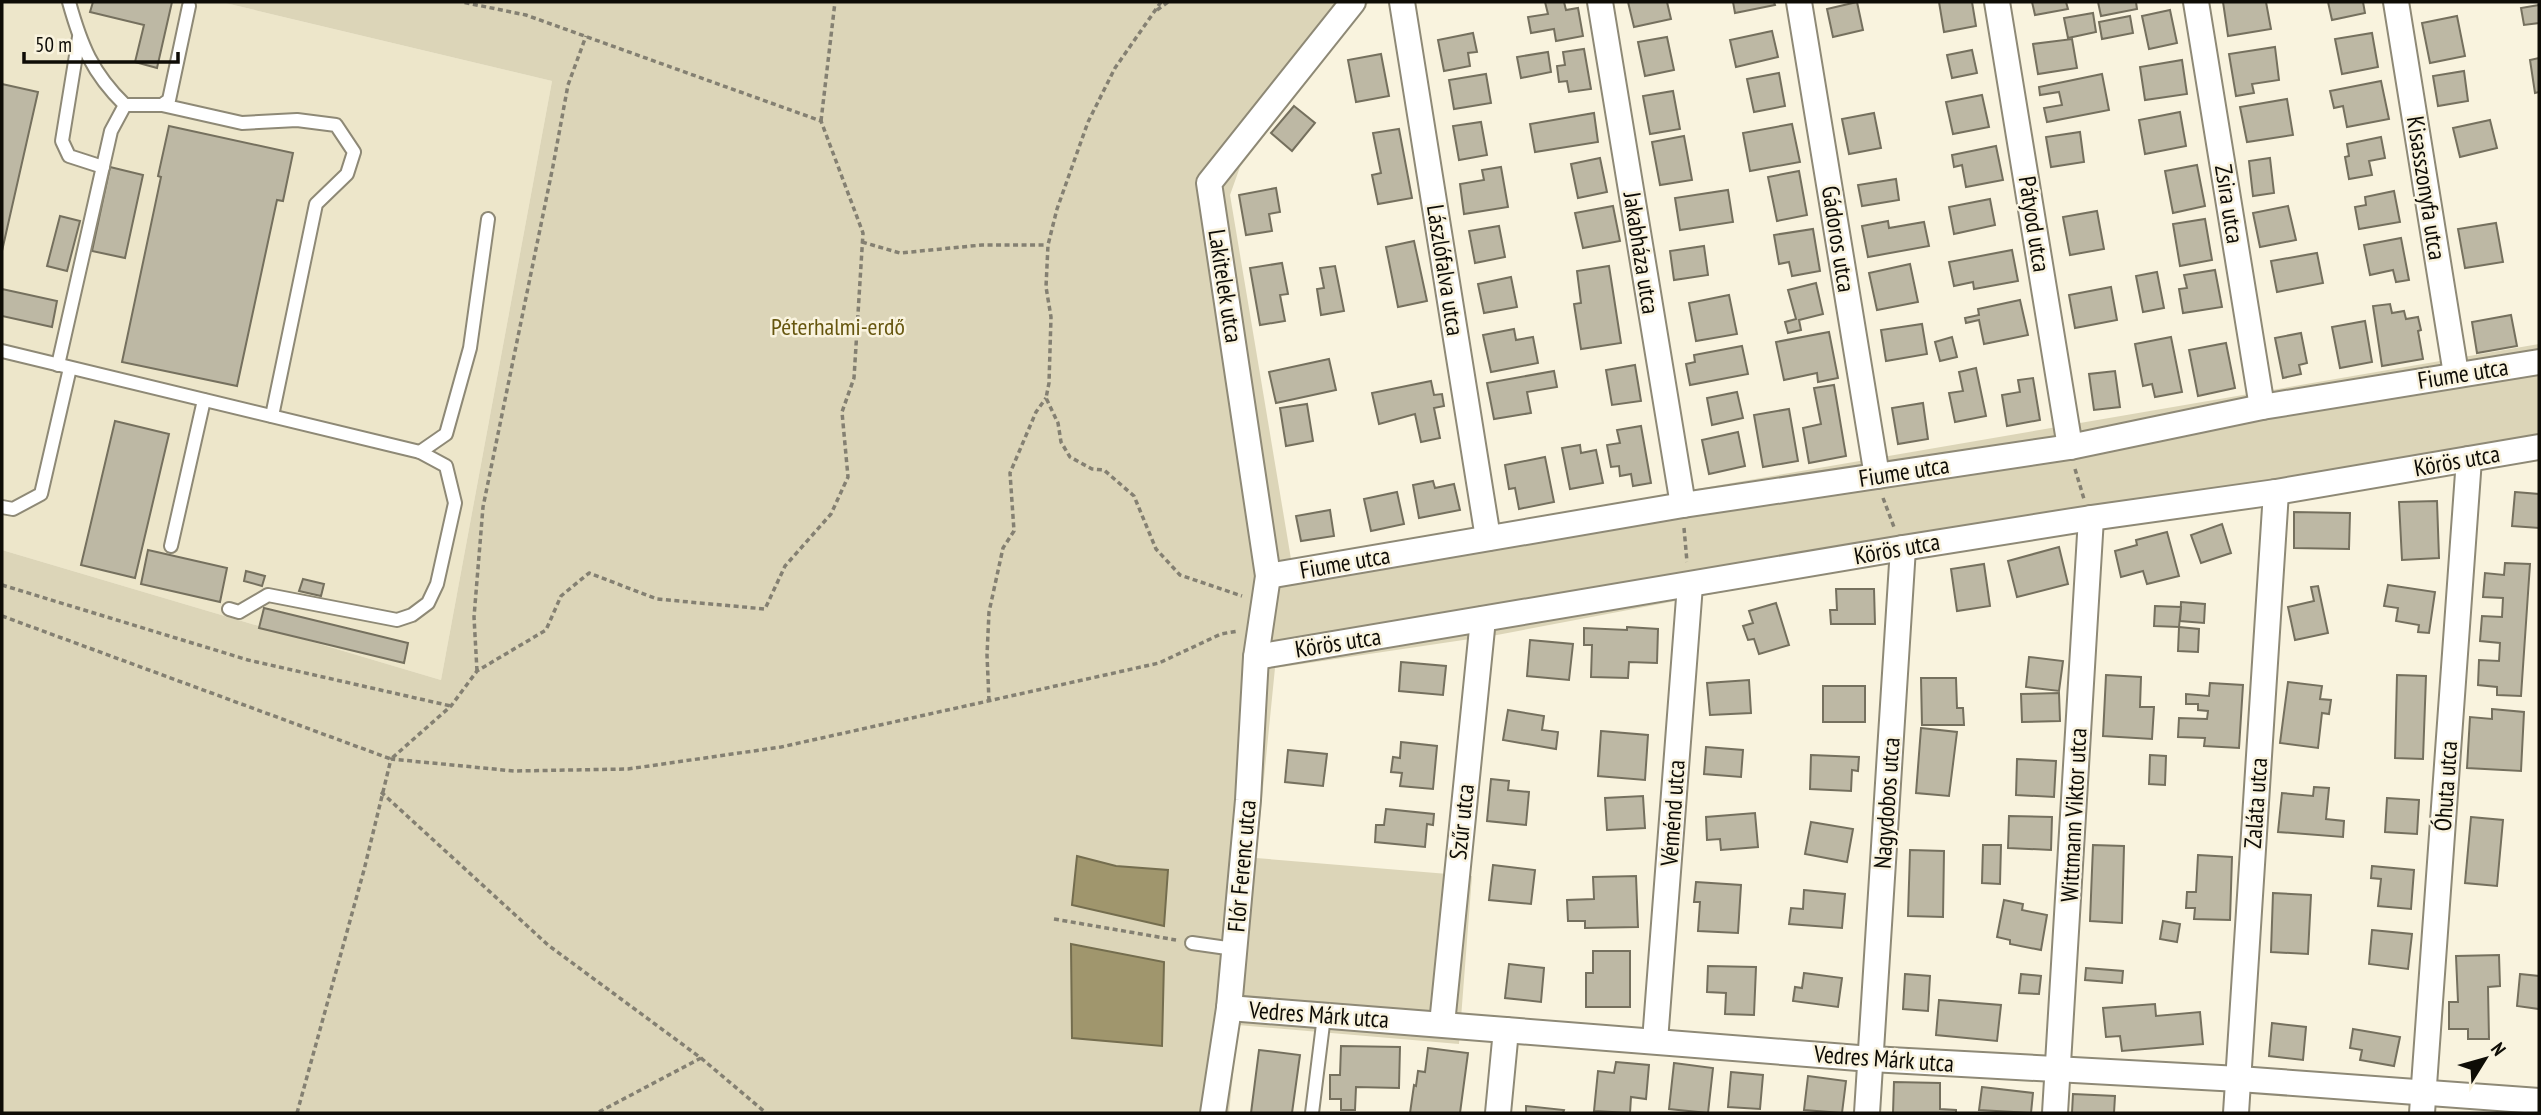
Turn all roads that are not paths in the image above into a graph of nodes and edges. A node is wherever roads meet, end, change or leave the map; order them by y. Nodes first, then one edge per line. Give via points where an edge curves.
1 (69, 2) edge
2 (1353, 2) edge
3 (1402, 2) edge
4 (1600, 2) edge
5 (1799, 2) edge
6 (1997, 2) edge
7 (2196, 2) edge
8 (2396, 2) edge
9 (188, 6) dead end
10 (79, 37) junction
11 (125, 105) junction
12 (162, 105) junction
13 (103, 167) junction
14 (488, 219) dead end
15 (2, 351) edge
16 (2539, 362) edge
17 (64, 366) junction
18 (2456, 374) junction
19 (204, 400) junction
20 (2262, 407) junction
21 (272, 416) junction
22 (2070, 447) junction
23 (2539, 447) edge
24 (420, 452) junction
25 (2469, 459) junction
26 (1877, 476) junction
27 (2276, 492) junction
28 (1683, 505) junction
29 (2, 507) edge
30 (2091, 517) junction
31 (1488, 538) junction
32 (171, 546) dead end
33 (1903, 548) junction
34 (1268, 576) junction
35 (1690, 585) junction
36 (229, 608) dead end
37 (1262, 610) joint
38 (1483, 619) junction
39 (1256, 657) junction
40 (1192, 943) road end
41 (1234, 949) junction
42 (1229, 1008) junction
43 (1324, 1016) junction
44 (1442, 1024) junction
45 (1506, 1030) junction
46 (1656, 1041) junction
47 (1871, 1059) junction
48 (2059, 1069) junction
49 (2239, 1079) junction
50 (2539, 1101) edge
51 (2423, 1103) edge
52 (1213, 1113) edge
53 (1312, 1113) edge
54 (1498, 1113) edge
55 (1867, 1113) edge
56 (2055, 1113) edge
57 (2236, 1113) edge

1 - 10 lane
2 - 34 street, Lakitelek utca via 1209,183
3 - 31 street, Lászlófalva utca
4 - 28 street, Jakabháza utca
5 - 26 street, Gádoros utca
6 - 22 street, Pátyod utca
7 - 20 street, Zsira utca
8 - 18 street, Kisasszonyfa utca
9 - 12 lane via 170,100
10 - 11 lane via 102,83
10 - 13 lane via 62,141 69,156
11 - 12 lane
11 - 13 lane via 111,131
12 - 21 lane via 242,123 297,120 336,125 354,152 347,174 316,204
13 - 17 lane
14 - 24 lane via 470,348 446,433
15 - 17 lane
16 - 18 street, Fiume utca
17 - 19 lane
17 - 29 lane via 41,494 13,509
18 - 20 street, Fiume utca
19 - 21 lane
19 - 32 lane
20 - 22 street, Fiume utca
21 - 24 lane
22 - 26 street, Fiume utca
23 - 25 street, Körös utca
24 - 36 lane via 446,466 455,503 437,584 428,603 397,620 268,595 239,612
25 - 27 street, Körös utca
25 - 51 street, Óhuta utca
26 - 28 street, Fiume utca
27 - 30 street, Körös utca
27 - 49 street, Zaláta utca
28 - 31 street, Fiume utca
30 - 33 street, Körös utca
30 - 48 street, Wittmann Viktor utca
31 - 34 street, Fiume utca
33 - 35 street, Körös utca
33 - 47 street, Nagydobos utca
34 - 37 street, Lakitelek utca
35 - 38 street, Körös utca
35 - 46 street, Véménd utca
37 - 39 street, Flór Ferenc utca
38 - 39 street, Körös utca
38 - 44 street, Szűr utca
39 - 41 street, Flór Ferenc utca
40 - 41 lane
41 - 42 street, Flór Ferenc utca
42 - 43 street, Vedres Márk utca
42 - 52 street, Flór Ferenc utca
43 - 44 street, Vedres Márk utca
43 - 53 lane
44 - 45 street, Vedres Márk utca
45 - 46 street, Vedres Márk utca
45 - 54 street
46 - 47 street, Vedres Márk utca
47 - 48 street, Vedres Márk utca
47 - 55 street, Nagydobos utca
48 - 49 street, Vedres Márk utca
48 - 56 street, Wittmann Viktor utca
49 - 51 street, Vedres Márk utca
49 - 57 street, Zaláta utca
50 - 51 street, Vedres Márk utca

